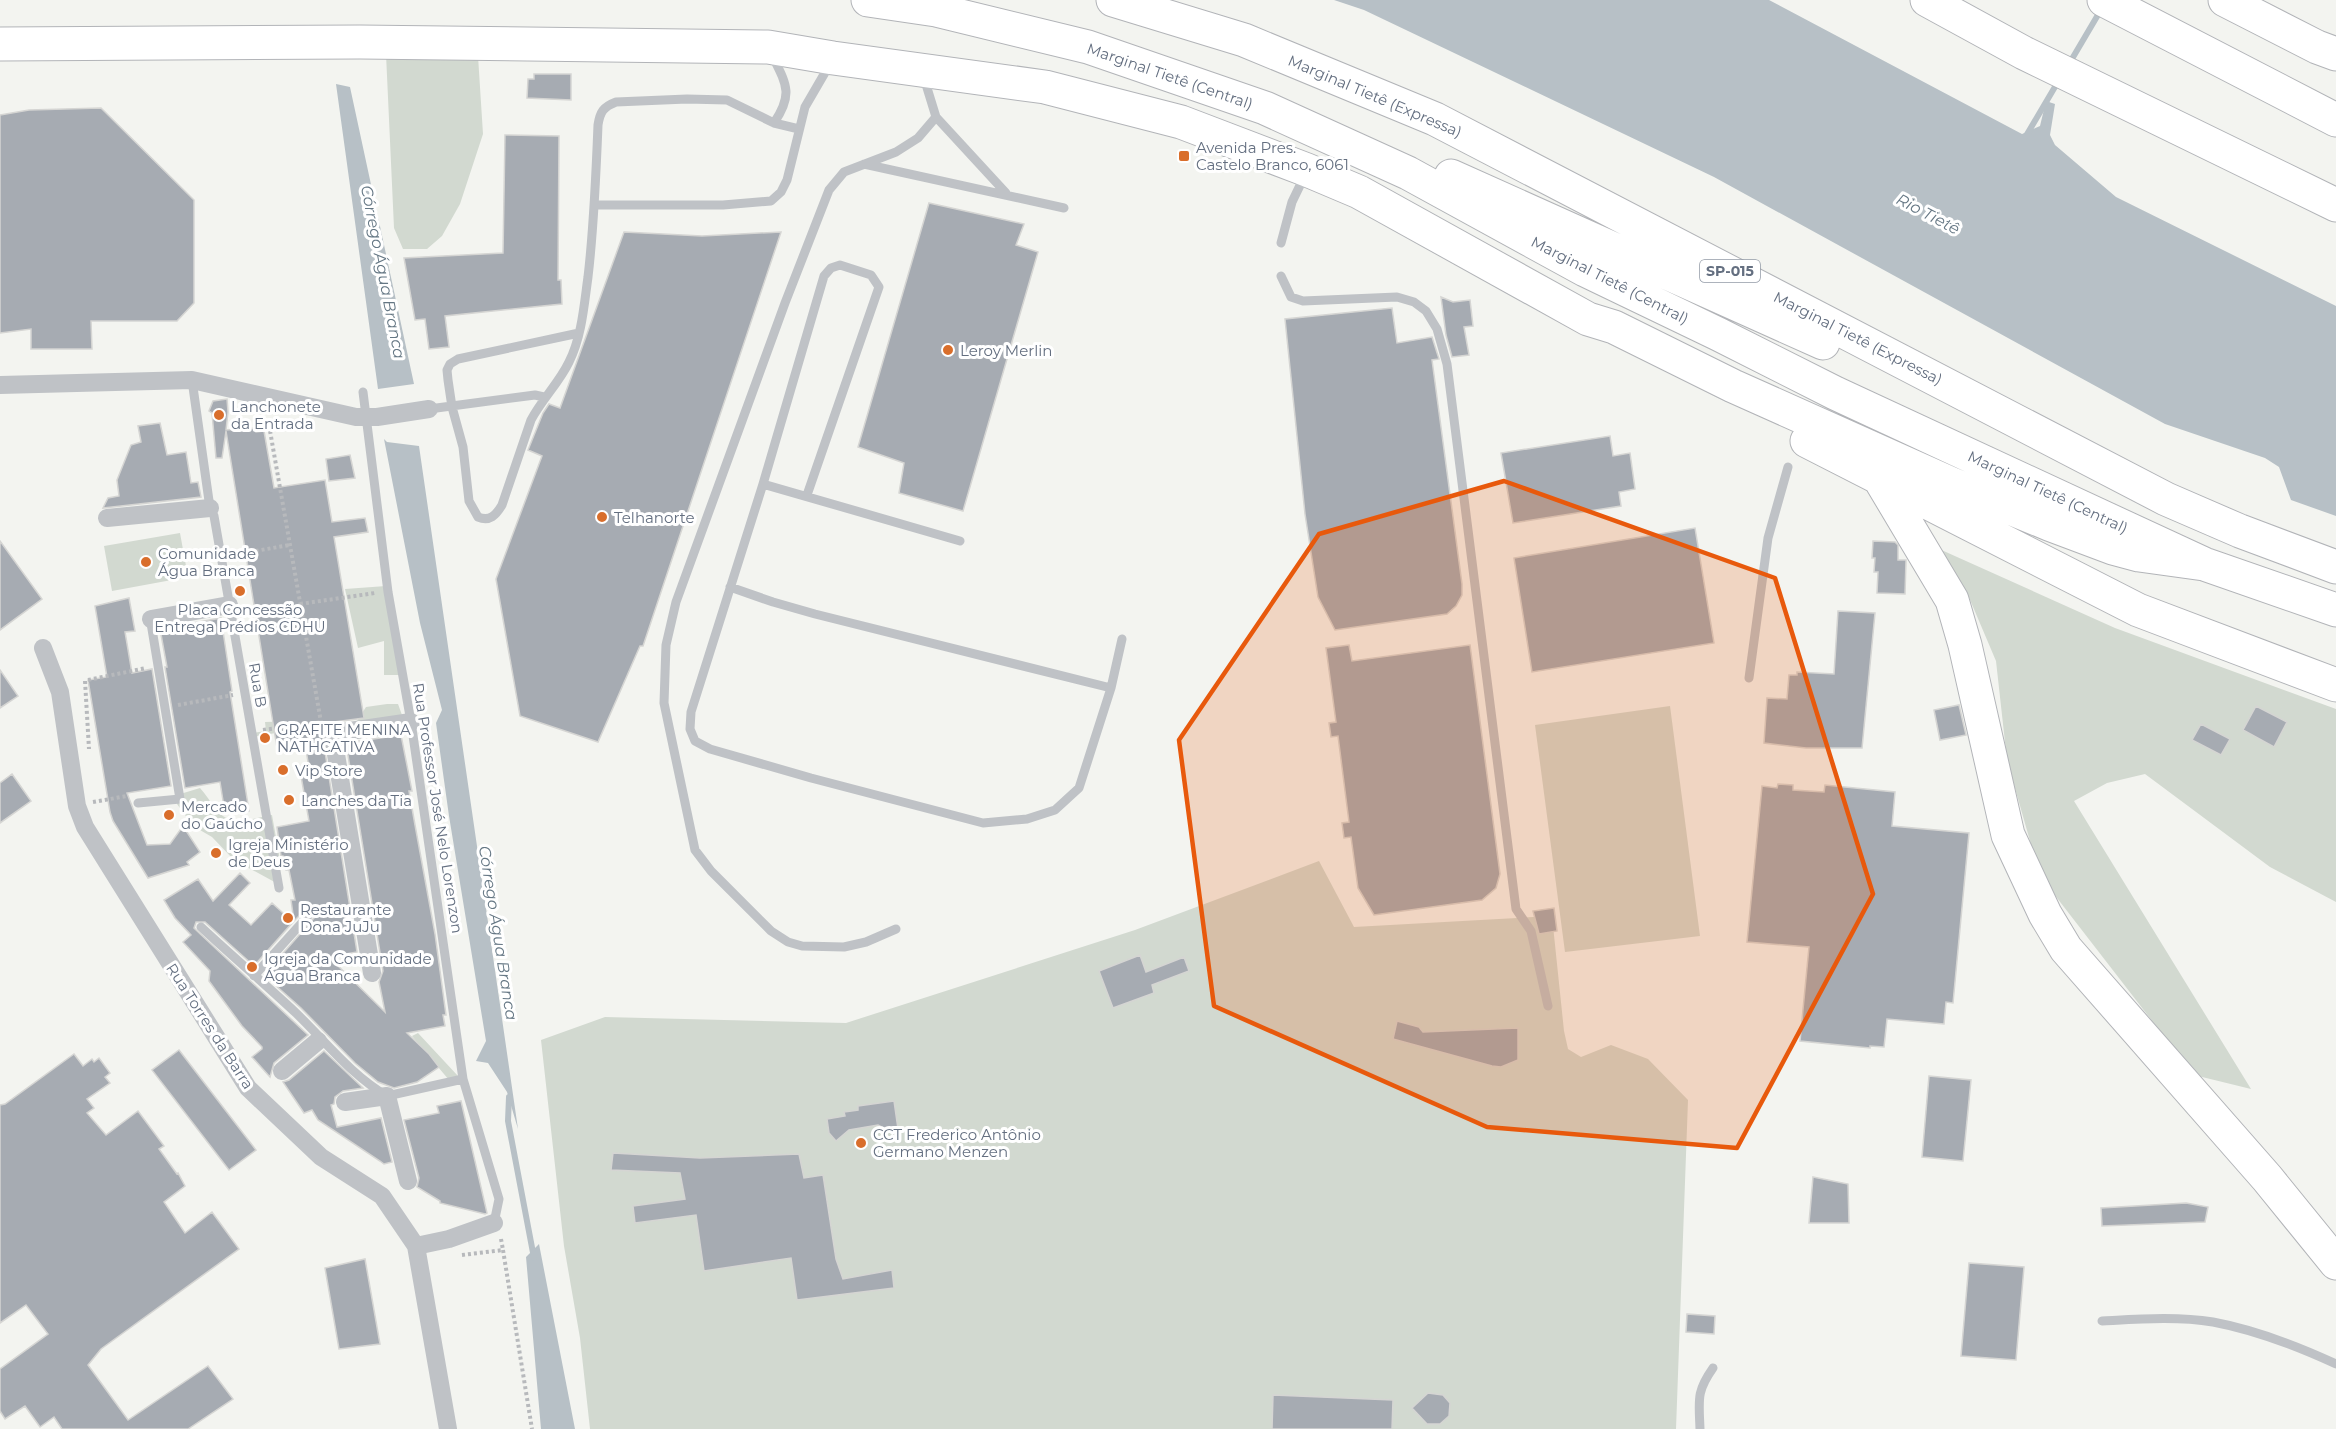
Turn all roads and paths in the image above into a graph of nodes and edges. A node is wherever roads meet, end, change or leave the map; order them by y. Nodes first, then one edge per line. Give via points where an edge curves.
1 (868, 0) edge
2 (1113, 0) edge
3 (1927, 0) edge
4 (2104, 0) edge
5 (2225, 0) edge
6 (0, 24) edge
7 (139, 42) junction
8 (0, 44) edge
9 (768, 47) junction
10 (2336, 54) edge
11 (833, 58) junction
12 (922, 70) junction
13 (936, 117) junction
14 (2336, 120) edge
15 (774, 123) junction
16 (799, 129) junction
17 (863, 164) junction
18 (1307, 170) junction
19 (1408, 173) junction
20 (1006, 193) junction
21 (596, 205) junction
22 (2336, 205) edge
23 (1064, 207) dead end
24 (1281, 243) dead end
25 (1281, 276) dead end
26 (1588, 319) junction
27 (579, 333) junction
28 (1935, 378) junction
29 (192, 381) junction
30 (0, 385) edge
31 (363, 392) dead end
32 (544, 397) junction
33 (452, 407) junction
34 (429, 410) joint
35 (366, 418) junction
36 (269, 425) dead end
37 (1788, 467) dead end
38 (1881, 481) junction
39 (763, 484) junction
40 (807, 495) junction
41 (210, 508) junction
42 (107, 519) dead end
43 (960, 541) dead end
44 (290, 545) junction
45 (221, 557) junction
46 (2204, 564) junction
47 (2336, 567) edge
48 (730, 587) junction
49 (388, 591) junction
50 (300, 604) junction
51 (229, 605) junction
52 (2336, 610) edge
53 (150, 615) joint
54 (1122, 639) dead end
55 (43, 648) dead end
56 (147, 667) dead end
57 (1749, 678) dead end
58 (2336, 685) edge
59 (1111, 688) junction
60 (245, 693) junction
61 (166, 707) junction
62 (321, 722) dead end
63 (411, 722) junction
64 (89, 758) dead end
65 (91, 791) dead end
66 (129, 795) dead end
67 (138, 803) dead end
68 (279, 888) dead end
69 (308, 916) dead end
70 (201, 927) dead end
71 (896, 929) dead end
72 (372, 973) dead end
73 (254, 976) junction
74 (1548, 1006) dead end
75 (318, 1041) dead end
76 (282, 1071) dead end
77 (463, 1079) junction
78 (387, 1096) junction
79 (345, 1102) dead end
80 (408, 1181) dead end
81 (494, 1223) joint
82 (417, 1246) junction
83 (503, 1250) dead end
84 (2336, 1263) edge
85 (2102, 1321) dead end
86 (2336, 1364) edge
87 (1713, 1368) dead end
88 (448, 1429) edge
89 (532, 1429) edge
90 (1700, 1429) edge

1 - 19 highway, Marginal Tietê (Central) via 936,10 1088,47 1265,108
2 - 28 highway, Marginal Tietê (Expressa) / SP-015 via 1244,40 1435,119
3 - 22 highway via 2024,53
4 - 14 highway
5 - 10 highway
6 - 7 highway via 61,25
7 - 8 highway
7 - 9 highway
9 - 11 highway
9 - 15 lane via 787,93
11 - 12 highway
11 - 16 lane via 805,107
12 - 13 lane
12 - 18 highway via 1045,87 1181,122
13 - 17 lane via 918,138 896,152
13 - 20 lane
15 - 16 lane
15 - 21 lane via 727,100 675,99 606,106 598,125
16 - 21 lane via 788,180 771,201
17 - 20 lane
17 - 71 lane via 844,172 829,190 781,315 676,603 666,645 664,703 694,850 771,931 802,946 844,946 866,942
18 - 24 lane via 1292,202
18 - 26 highway via 1359,192
19 - 28 highway via 1455,176 1876,368
19 - 46 highway, Marginal Tietê (Central) via 1585,270 1835,393
20 - 23 lane
21 - 27 lane
25 - 74 lane via 1291,297 1303,301 1397,297 1426,311 1437,329 1447,364 1516,909 1531,931
26 - 38 highway via 1627,347
26 - 46 highway via 1614,327 1732,386 2049,525 2122,550
27 - 32 lane via 570,361
27 - 33 lane via 458,359 447,370
28 - 47 highway, Marginal Tietê (Expressa) / SP-015 via 2166,499
29 - 30 street
29 - 35 street
29 - 41 lane, Rua B
31 - 35 lane, Rua Professor José Nelo Lorenzon
32 - 33 lane
32 - 33 lane via 526,434 502,506 484,520 477,518 469,501 463,447
33 - 34 lane
34 - 35 street
35 - 49 lane, Rua Professor José Nelo Lorenzon
36 - 44 path
37 - 57 lane via 1768,538
38 - 58 highway via 2138,610
38 - 84 highway via 1952,600 2008,835 2045,914 2066,949 2267,1178
39 - 40 lane
39 - 40 lane via 824,276 840,265 872,275 879,287
39 - 48 lane
40 - 43 lane
41 - 42 street
41 - 45 lane, Rua B
44 - 45 path
44 - 50 path
45 - 51 lane, Rua B
46 - 52 highway, Marginal Tietê (Central)
48 - 59 lane via 814,614
48 - 59 lane via 691,712 690,729 695,741 717,751 944,814 983,823 1027,819 1055,810 1079,788
49 - 50 path
49 - 63 lane, Rua Professor José Nelo Lorenzon
50 - 62 path
51 - 53 street
51 - 60 lane, Rua B
53 - 61 lane
54 - 59 lane
55 - 82 street, Rua Torres da Barra via 60,692 77,806 97,847 248,1088 321,1157 382,1196
56 - 64 path via 87,680
60 - 61 path
60 - 68 lane, Rua B
61 - 67 lane via 180,799
63 - 72 street via 333,736
63 - 77 lane, Rua Professor José Nelo Lorenzon
65 - 66 path via 91,802
69 - 73 lane
70 - 73 lane
73 - 78 lane via 371,1087
75 - 76 street
77 - 78 lane
77 - 81 lane, Rua Professor José Nelo Lorenzon via 499,1199
78 - 79 street
78 - 80 street
81 - 82 street
82 - 88 street, Rua Torres da Barra
83 - 89 path
85 - 86 lane via 2212,1322 2295,1346
87 - 90 lane via 1701,1385

